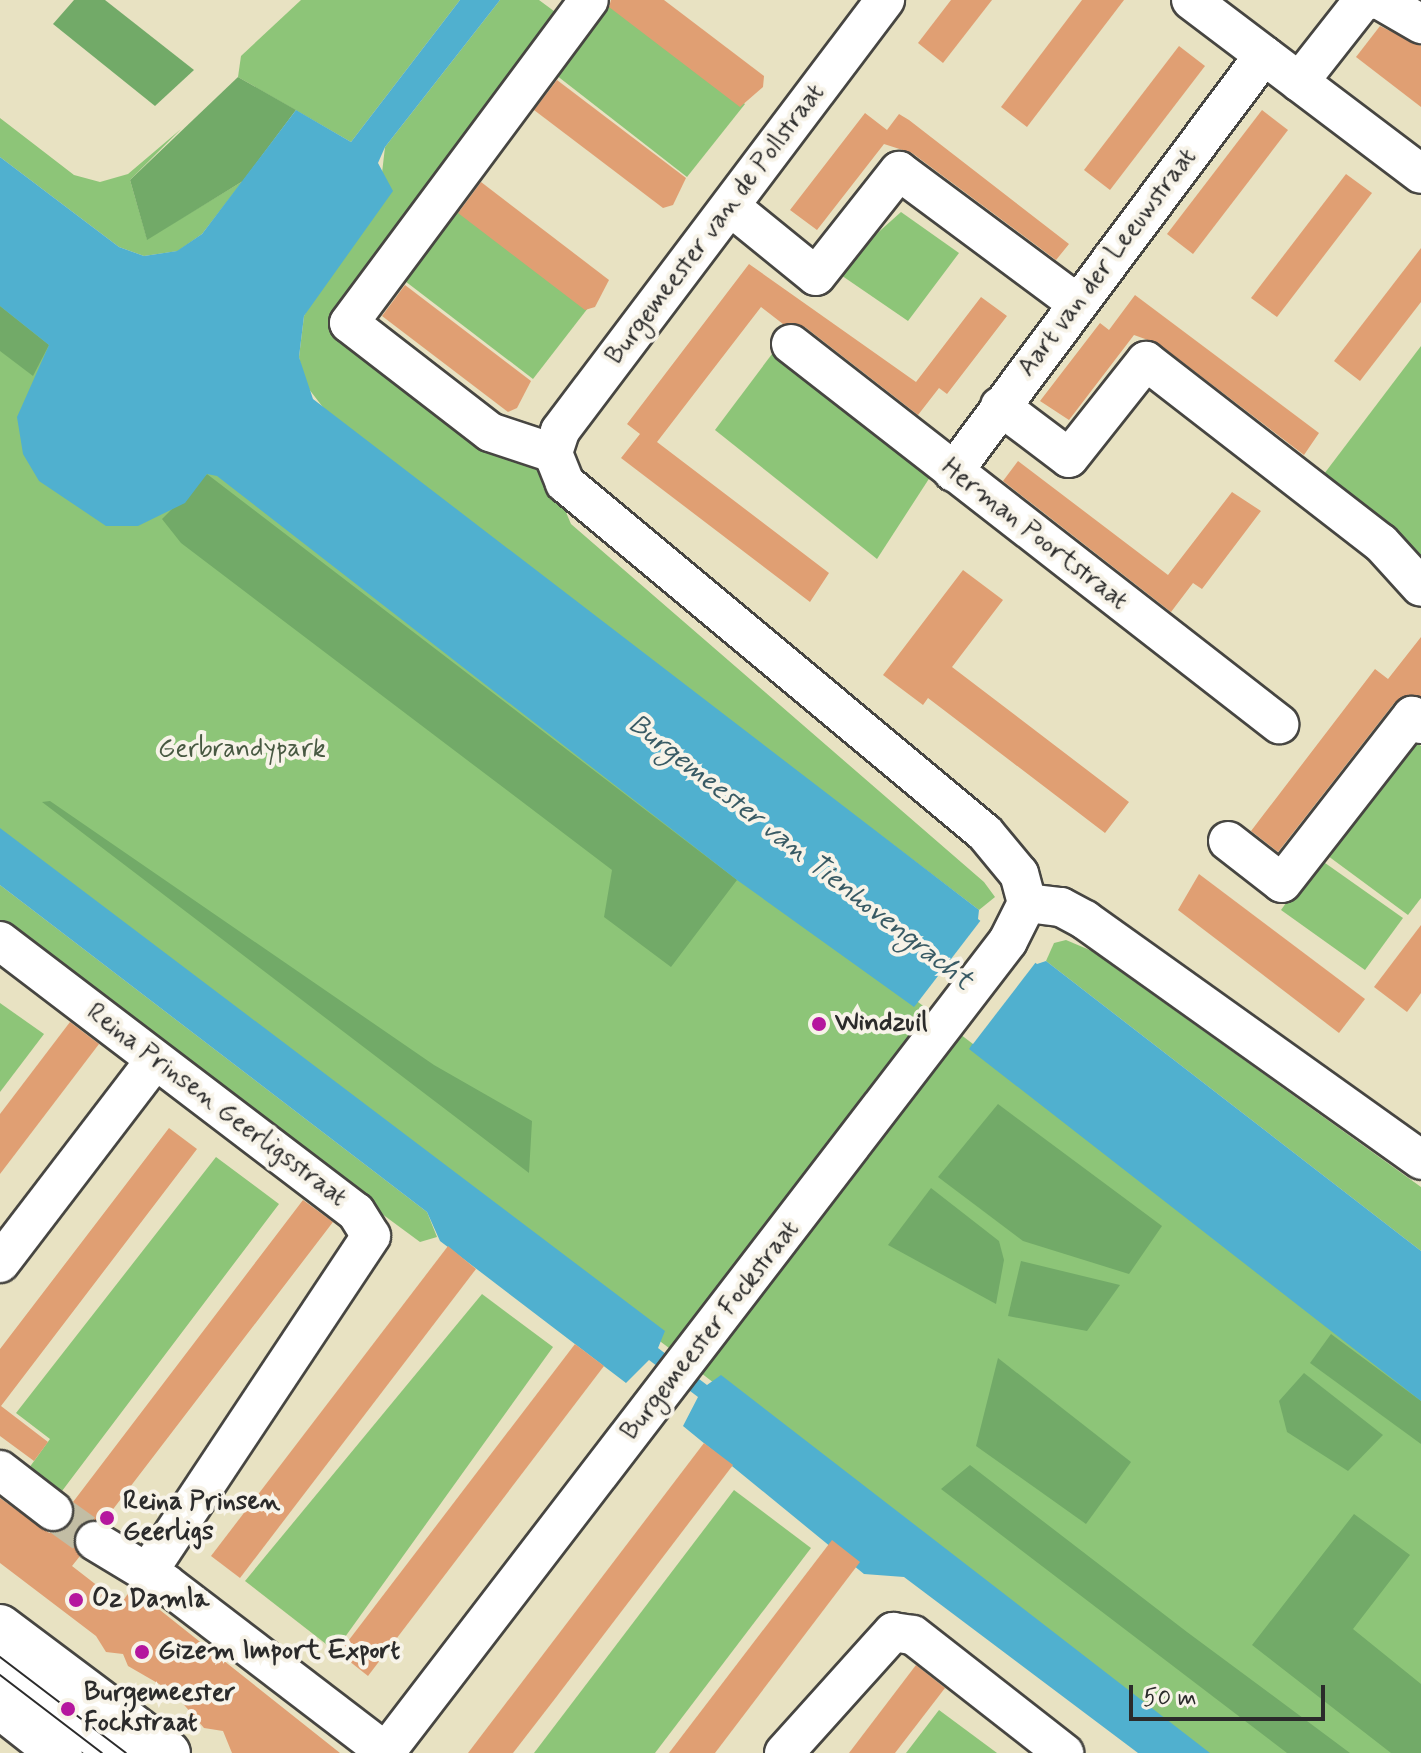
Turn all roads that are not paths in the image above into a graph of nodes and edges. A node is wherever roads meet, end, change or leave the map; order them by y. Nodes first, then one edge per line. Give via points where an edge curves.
1 (589, 0) edge
2 (885, 0) edge
3 (1191, 0) edge
4 (1391, 5) edge
5 (1264, 55) junction
6 (1299, 82) junction
7 (1421, 174) edge
8 (731, 207) junction
9 (1078, 304) junction
10 (791, 344) dead end
11 (1000, 406) junction
12 (553, 453) junction
13 (953, 472) junction
14 (1421, 587) edge
15 (1279, 724) dead end
16 (1421, 724) edge
17 (1228, 841) dead end
18 (1027, 903) junction
19 (0, 941) edge
20 (155, 1060) junction
21 (1421, 1160) edge
22 (0, 1263) edge
23 (0, 1470) edge
24 (53, 1511) tunnel mouth
25 (95, 1541) tunnel mouth
26 (147, 1573) junction
27 (0, 1627) edge
28 (0, 1665) edge
29 (0, 1706) edge
30 (380, 1747) edge
31 (60, 1753) edge
32 (115, 1753) edge
33 (168, 1753) edge
34 (784, 1753) edge
35 (1064, 1753) edge

1 - 12 street via 349,323 490,432
2 - 8 street, Burgemeester van de Pollstraat
3 - 5 street
4 - 6 street
5 - 6 street
5 - 9 street, Aart van der Leeuwstraat
6 - 7 street
8 - 9 street via 816,276 899,171
8 - 12 street, Burgemeester van de Pollstraat via 560,431
9 - 11 street, Aart van der Leeuwstraat
10 - 13 street, Herman Poortstraat
11 - 13 street, Aart van der Leeuwstraat
11 - 14 street via 1069,458 1146,361 1381,543
12 - 18 street via 565,483 985,833 1019,874
13 - 15 street, Herman Poortstraat
16 - 17 street via 1412,716 1282,883
18 - 21 street via 1061,907 1085,920
18 - 30 street, Burgemeester Fockstraat via 1008,941 678,1373
19 - 20 street, Reina Prinsen Geerligsstraat
20 - 22 street
20 - 26 street, Reina Prinsen Geerligsstraat via 356,1212 371,1236
23 - 24 street
25 - 26 street
26 - 30 street
27 - 33 main road
28 - 32 street
29 - 31 main road
34 - 35 street via 880,1639 893,1632 913,1635

